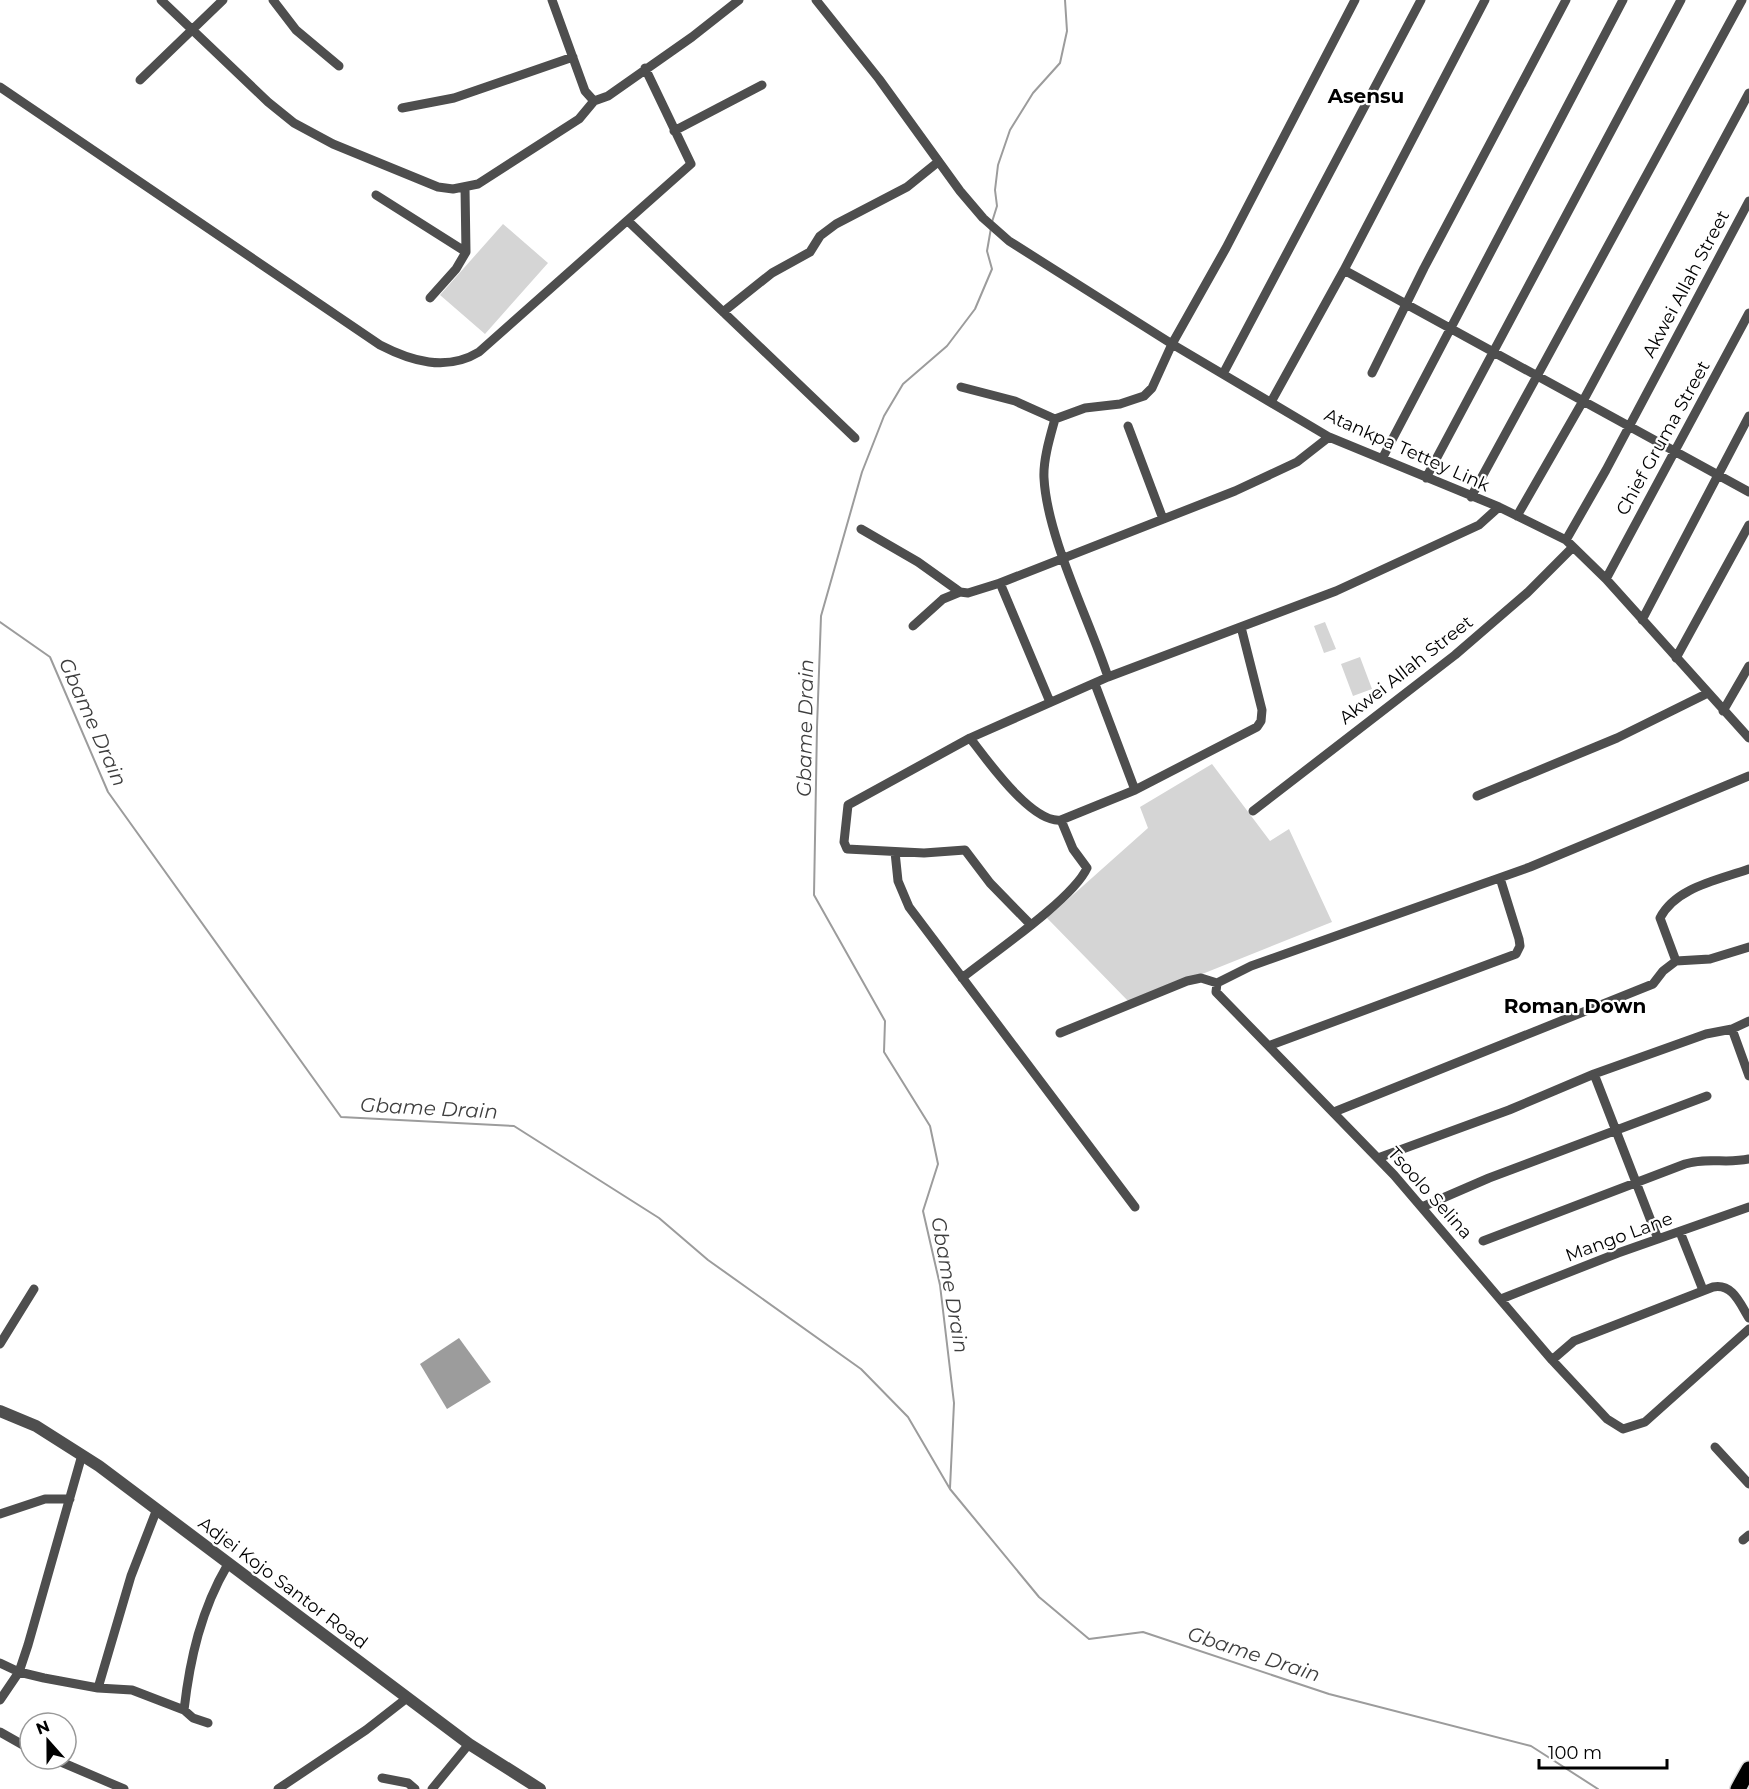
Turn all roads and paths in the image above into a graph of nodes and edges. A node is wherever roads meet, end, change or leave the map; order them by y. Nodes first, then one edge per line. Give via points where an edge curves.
1 (160, 0) edge
2 (223, 0) edge
3 (273, 0) edge
4 (552, 0) edge
5 (739, 0) edge
6 (816, 0) edge
7 (1355, 0) edge
8 (1421, 0) edge
9 (1485, 0) edge
10 (1566, 0) edge
11 (1623, 0) edge
12 (1681, 0) edge
13 (1742, 0) edge
14 (191, 30) junction
15 (573, 57) junction
16 (339, 66) dead end
17 (645, 68) junction
18 (140, 80) dead end
19 (762, 85) dead end
20 (0, 87) edge
21 (1749, 93) edge
22 (594, 101) junction
23 (402, 108) dead end
24 (674, 131) junction
25 (938, 162) junction
26 (465, 188) junction
27 (376, 195) dead end
28 (1749, 201) edge
29 (628, 221) junction
30 (466, 252) junction
31 (1344, 270) junction
32 (430, 298) dead end
33 (1406, 303) junction
34 (723, 312) junction
35 (1749, 313) edge
36 (1451, 327) junction
37 (1172, 344) junction
38 (1494, 351) junction
39 (1224, 372) junction
40 (1372, 373) dead end
41 (1538, 377) junction
42 (961, 387) dead end
43 (1583, 401) junction
44 (1271, 402) junction
45 (1749, 416) edge
46 (1055, 419) junction
47 (1128, 426) dead end
48 (1628, 428) junction
49 (1329, 437) junction
50 (855, 438) dead end
51 (1674, 453) junction
52 (1382, 459) junction
53 (1719, 477) junction
54 (1426, 478) junction
55 (1749, 492) edge
56 (1471, 497) junction
57 (1499, 507) junction
58 (1517, 516) junction
59 (1163, 519) junction
60 (1749, 525) edge
61 (861, 529) dead end
62 (1569, 544) junction
63 (1064, 557) junction
64 (1606, 579) junction
65 (1000, 583) junction
66 (960, 592) junction
67 (1642, 620) junction
68 (913, 626) dead end
69 (1241, 627) junction
70 (1676, 658) junction
71 (1749, 666) edge
72 (1108, 677) junction
73 (1095, 684) junction
74 (1707, 694) junction
75 (1050, 702) junction
76 (1723, 711) junction
77 (970, 738) junction
78 (1749, 738) edge
79 (1749, 776) edge
80 (1135, 790) junction
81 (1478, 796) dead end
82 (1252, 811) dead end
83 (1061, 820) junction
84 (895, 852) junction
85 (1749, 869) edge
86 (1500, 878) junction
87 (1030, 924) junction
88 (1749, 947) edge
89 (1676, 961) junction
90 (962, 978) junction
91 (1217, 983) junction
92 (1749, 1021) edge
93 (1732, 1029) junction
94 (1060, 1033) dead end
95 (1270, 1045) junction
96 (1594, 1074) junction
97 (1749, 1076) edge
98 (1707, 1096) dead end
99 (1334, 1112) junction
100 (1617, 1131) junction
101 (1378, 1158) junction
102 (1749, 1159) edge
103 (1638, 1182) junction
104 (1135, 1207) dead end
105 (1422, 1207) junction
106 (1749, 1208) edge
107 (1680, 1232) junction
108 (1658, 1239) junction
109 (1483, 1241) dead end
110 (34, 1289) dead end
111 (1703, 1290) junction
112 (1501, 1299) junction
113 (1749, 1318) edge
114 (1749, 1329) edge
115 (0, 1344) edge
116 (1552, 1360) junction
117 (0, 1411) edge
118 (1715, 1447) dead end
119 (82, 1455) junction
120 (1749, 1484) edge
121 (70, 1499) junction
122 (157, 1509) junction
123 (0, 1514) edge
124 (228, 1564) junction
125 (0, 1663) edge
126 (19, 1672) junction
127 (98, 1688) junction
128 (407, 1698) junction
129 (0, 1700) edge
130 (184, 1710) junction
131 (208, 1723) dead end
132 (0, 1732) edge
133 (18, 1742) edge
134 (469, 1744) junction
135 (78, 1769) edge
136 (1749, 1769) edge
137 (382, 1778) dead end
138 (124, 1789) edge
139 (278, 1789) edge
140 (415, 1789) edge
141 (432, 1789) edge
142 (540, 1789) edge
143 (1738, 1789) edge

1 - 14 street
2 - 14 street
3 - 16 street via 296,30
4 - 15 street
5 - 17 street
6 - 25 street, Atankpa Tettey Link
7 - 37 street
8 - 39 street
9 - 31 street
10 - 33 street
11 - 36 street
12 - 38 street
13 - 41 street
14 - 18 street
14 - 26 street via 294,123 333,144 438,187
15 - 22 street via 585,91
15 - 23 street via 462,96
17 - 22 street via 608,96
17 - 24 street
19 - 24 street
20 - 29 street via 355,330 393,352 418,360 448,364 478,352
21 - 43 street
22 - 26 street via 571,125
24 - 29 street via 691,165
25 - 34 street via 907,187 837,224 820,236 810,252 772,273
25 - 37 street, Atankpa Tettey Link via 983,218 1009,241
26 - 30 street
27 - 30 street
28 - 48 street, Akwei Allah Street
29 - 34 street
30 - 32 street
31 - 33 street
31 - 44 street
33 - 36 street
33 - 40 street
34 - 50 street
35 - 51 street, Chief Gruma Street
36 - 38 street
36 - 52 street
37 - 39 street, Atankpa Tettey Link
37 - 46 street via 1152,388 1144,396 1120,404 1085,408
38 - 41 street
38 - 54 street
39 - 44 street, Atankpa Tettey Link
41 - 43 street
41 - 56 street
42 - 46 street via 1014,401
43 - 48 street
43 - 58 street
44 - 49 street, Atankpa Tettey Link
45 - 53 street
46 - 63 street via 1044,475 1046,500
47 - 59 street
48 - 51 street
48 - 62 street, Akwei Allah Street
49 - 52 street, Atankpa Tettey Link
49 - 59 street via 1297,462
51 - 53 street
51 - 64 street, Chief Gruma Street
52 - 54 street, Atankpa Tettey Link
53 - 55 street
53 - 67 street
54 - 56 street, Atankpa Tettey Link
56 - 57 street, Atankpa Tettey Link
57 - 58 street, Atankpa Tettey Link
57 - 69 street via 1479,525 1336,591
58 - 62 street, Atankpa Tettey Link
59 - 63 street
60 - 70 street
61 - 66 street
62 - 64 street, Atankpa Tettey Link
62 - 82 street, Akwei Allah Street via 1527,593 1455,655
63 - 65 street
63 - 72 street
64 - 67 street, Atankpa Tettey Link
65 - 66 street
65 - 75 street
66 - 68 street via 943,599
67 - 70 street, Atankpa Tettey Link
69 - 72 street
69 - 80 street via 1262,710 1261,721 1249,732
70 - 74 street, Atankpa Tettey Link
71 - 76 street
72 - 73 street
73 - 75 street
73 - 80 street
74 - 76 street, Atankpa Tettey Link
74 - 81 street via 1617,738
75 - 77 street
76 - 78 street, Atankpa Tettey Link
77 - 83 street via 1012,792 1055,821
77 - 84 street via 848,805 844,842 847,849
79 - 86 street
80 - 83 street
83 - 87 street via 1073,849 1087,868 1069,891
84 - 87 street via 965,850
84 - 90 street via 902,894
85 - 89 street via 1688,892 1665,909 1660,918
86 - 91 street via 1312,942
86 - 95 street via 1519,939 1516,954
87 - 90 street
88 - 89 street via 1710,959
89 - 99 street via 1653,984
90 - 104 street
91 - 94 street via 1201,978 1187,981
91 - 95 street, Tsoolo Selina via 1218,997
92 - 93 street
93 - 96 street
93 - 97 street
95 - 99 street, Tsoolo Selina
96 - 100 street
96 - 101 street
98 - 100 street
99 - 101 street, Tsoolo Selina
100 - 103 street
100 - 105 street
101 - 105 street, Tsoolo Selina
102 - 103 street via 1700,1159
103 - 108 street
103 - 109 street
105 - 112 street, Tsoolo Selina
106 - 107 street, Mango Lane
107 - 108 street, Mango Lane
107 - 111 street
108 - 112 street, Mango Lane
110 - 115 street
111 - 113 street via 1728,1288
111 - 116 street via 1574,1341
112 - 116 street, Tsoolo Selina
114 - 116 street, Tsoolo Selina via 1646,1422 1623,1429 1607,1419
117 - 119 street, Adjei Kojo Santor Road via 36,1426
118 - 120 street
119 - 121 street
119 - 122 street, Adjei Kojo Santor Road
121 - 123 street via 45,1498
121 - 126 street
122 - 124 street, Adjei Kojo Santor Road
122 - 127 street via 131,1576
124 - 128 street, Adjei Kojo Santor Road
124 - 130 street via 197,1634
125 - 126 street
126 - 127 street
126 - 129 street
127 - 130 street via 132,1690
128 - 134 street, Adjei Kojo Santor Road
128 - 139 street
130 - 131 street
132 - 133 street
134 - 141 street
134 - 142 street, Adjei Kojo Santor Road
135 - 138 street
136 - 143 main road
137 - 140 street via 408,1783

